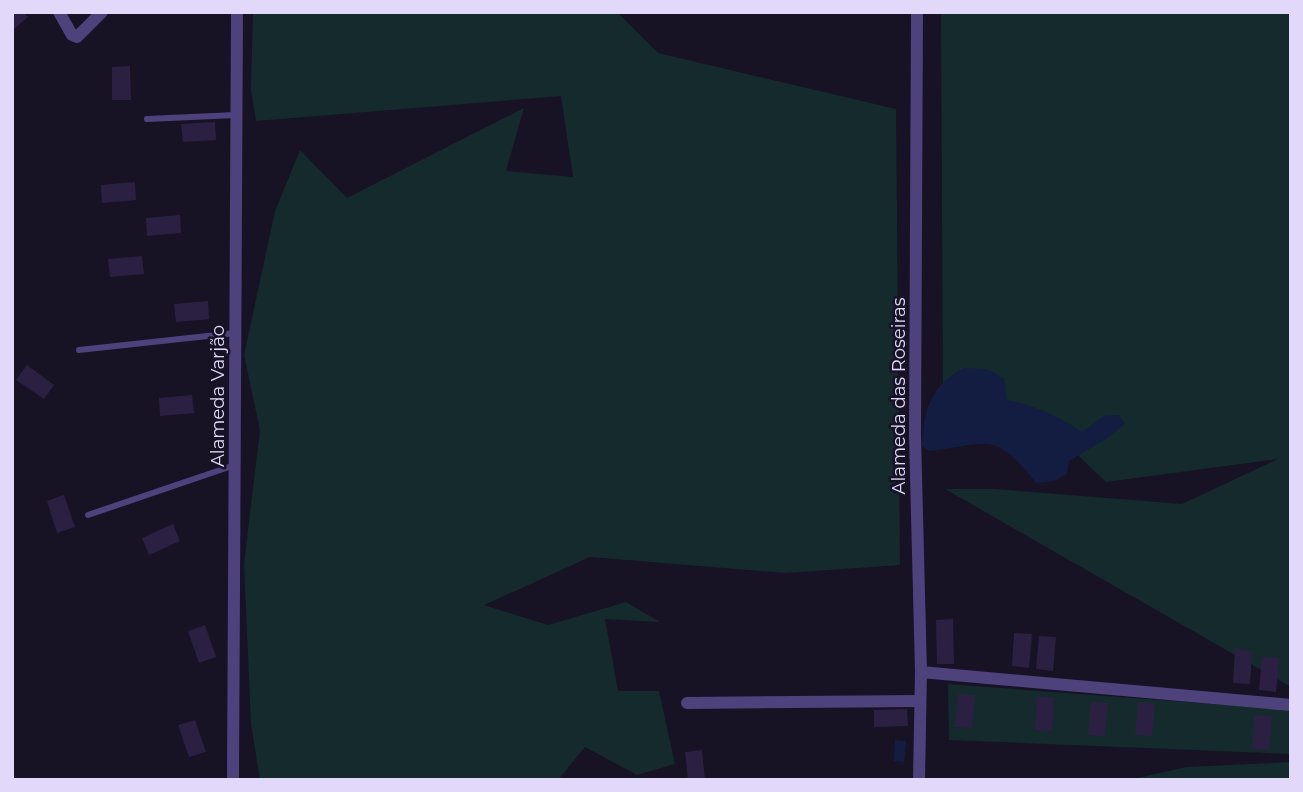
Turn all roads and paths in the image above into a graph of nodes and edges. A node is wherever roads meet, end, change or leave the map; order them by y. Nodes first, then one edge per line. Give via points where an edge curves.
1 (59, 12) edge
2 (102, 12) edge
3 (237, 12) edge
4 (917, 12) edge
5 (236, 115) junction
6 (147, 119) dead end
7 (235, 333) junction
8 (79, 350) dead end
9 (235, 465) junction
10 (88, 515) dead end
11 (921, 672) junction
12 (920, 701) junction
13 (687, 703) dead end
14 (1291, 705) edge
15 (233, 780) edge
16 (919, 780) edge

1 - 2 street via 72,36 78,37
3 - 5 street, Alameda Varjão
4 - 11 street, Alameda das Roseiras via 915,436
5 - 6 lane
5 - 7 street, Alameda Varjão
7 - 8 lane
7 - 9 street, Alameda Varjão
9 - 10 lane
9 - 15 street, Alameda Varjão
11 - 12 street, Alameda das Roseiras
11 - 14 street
12 - 13 street
12 - 16 street, Alameda das Roseiras

